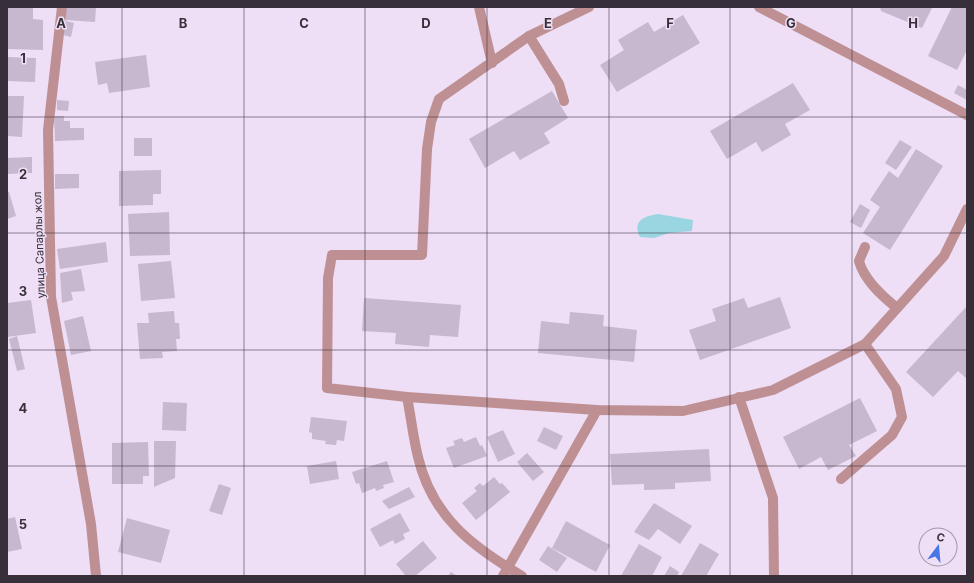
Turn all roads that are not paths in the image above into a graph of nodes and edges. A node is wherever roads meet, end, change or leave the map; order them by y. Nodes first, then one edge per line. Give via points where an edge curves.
1 (62, 7) edge
2 (479, 7) edge
3 (589, 7) edge
4 (759, 7) edge
5 (529, 36) junction
6 (492, 63) junction
7 (564, 101) dead end
8 (967, 115) edge
9 (967, 209) edge
10 (865, 247) dead end
11 (897, 308) junction
12 (865, 344) junction
13 (407, 397) junction
14 (739, 398) junction
15 (597, 410) junction
16 (841, 479) dead end
17 (506, 572) edge
18 (96, 576) edge
19 (522, 576) edge
20 (774, 576) edge

1 - 18 street, улица Сапарлы жол via 48,130 51,297 91,524
2 - 6 street
3 - 5 street
4 - 8 street
5 - 6 street
5 - 7 street via 559,84
6 - 13 street via 439,98 431,122 427,149 422,255 332,255 328,278 327,388
9 - 11 street via 944,256
10 - 11 street via 859,261 863,271 883,296
11 - 12 street
12 - 14 street via 772,390
12 - 16 street via 896,389 902,417 892,435
13 - 15 street
13 - 17 street via 418,459 432,496 453,526
14 - 15 street via 683,411
14 - 20 street via 773,498
15 - 17 street
17 - 19 street

